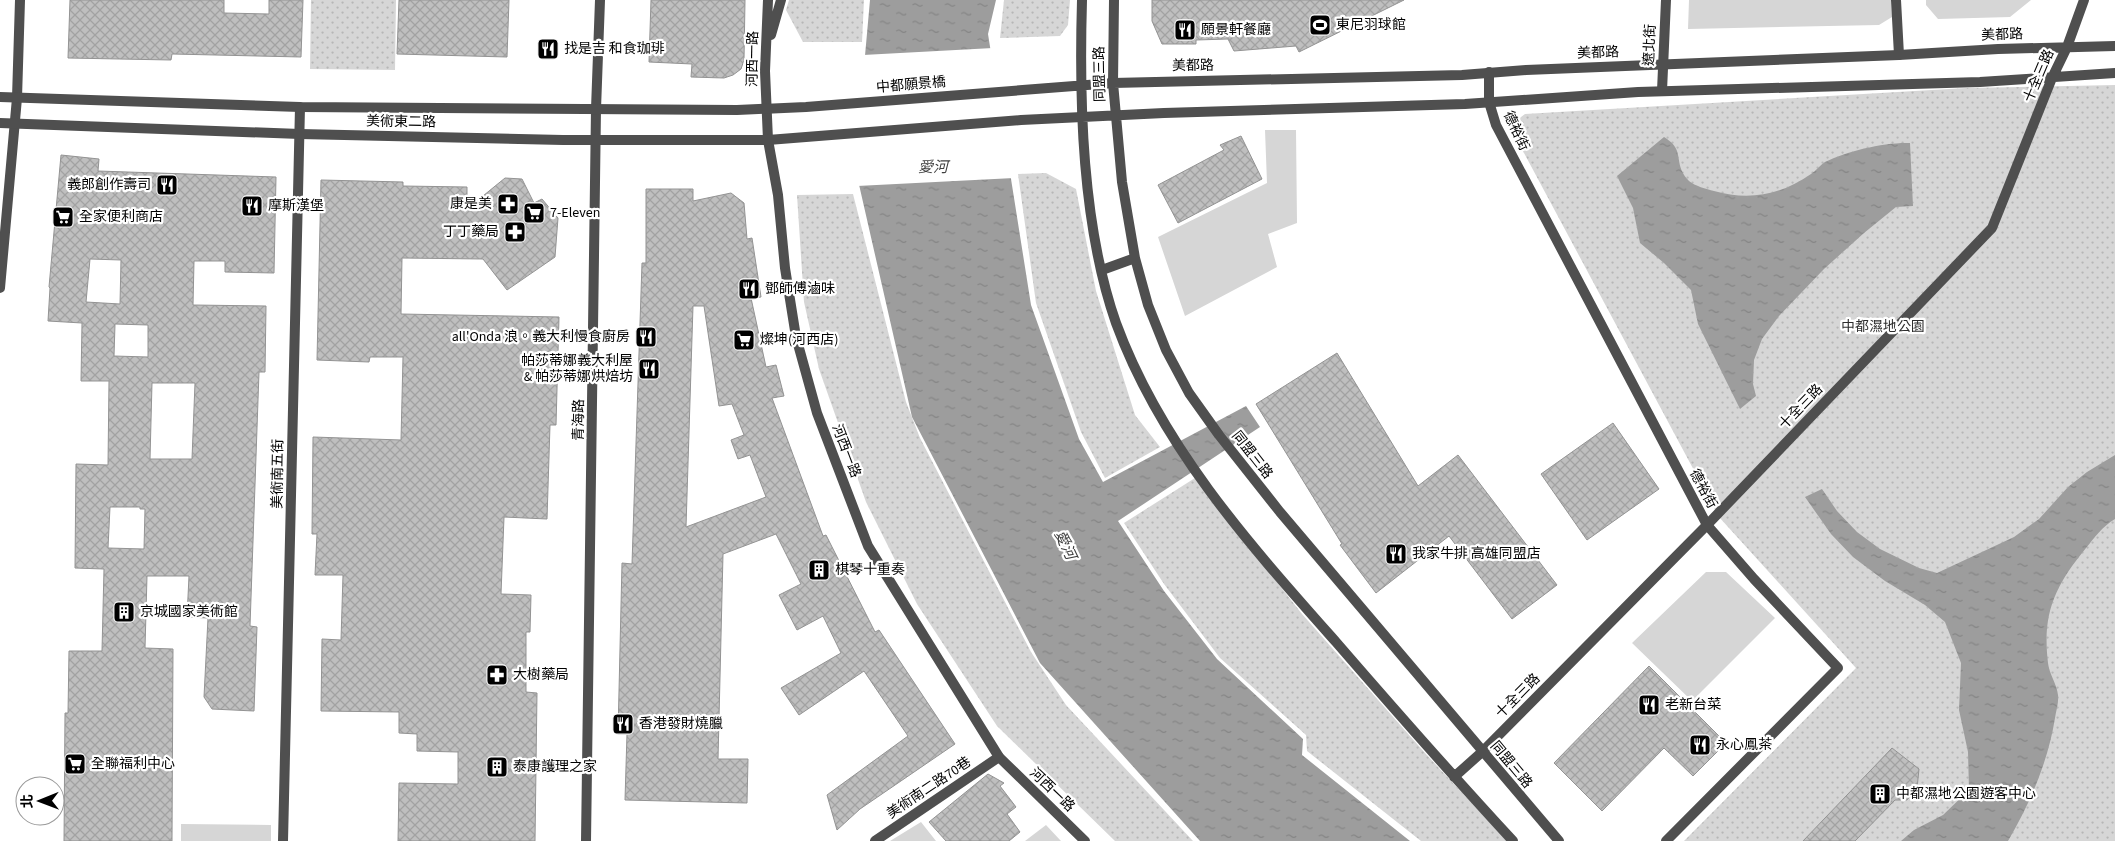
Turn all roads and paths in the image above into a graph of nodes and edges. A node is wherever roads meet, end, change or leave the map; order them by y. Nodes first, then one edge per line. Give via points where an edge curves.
1 (20, 0) edge
2 (600, 0) edge
3 (768, 0) edge
4 (781, 0) edge
5 (1082, 0) edge
6 (1114, 0) edge
7 (1666, 0) edge
8 (1896, 0) edge
9 (2084, 0) edge
10 (2115, 46) edge
11 (2067, 47) junction
12 (766, 50) junction
13 (1899, 56) junction
14 (1662, 64) junction
15 (1489, 72) junction
16 (2115, 73) edge
17 (2052, 78) junction
18 (1113, 83) junction
19 (1081, 86) junction
20 (1662, 92) junction
21 (0, 97) edge
22 (17, 98) junction
23 (1489, 102) junction
24 (300, 108) junction
25 (799, 108) joint
26 (596, 109) junction
27 (767, 109) junction
28 (1115, 116) junction
29 (1082, 119) junction
30 (0, 124) edge
31 (14, 124) junction
32 (300, 134) junction
33 (768, 140) junction
34 (597, 141) junction
35 (1135, 258) junction
36 (1102, 270) junction
37 (0, 288) edge
38 (1707, 526) junction
39 (1482, 752) junction
40 (999, 757) junction
41 (1454, 777) junction
42 (283, 841) edge
43 (586, 841) edge
44 (876, 841) edge
45 (1085, 841) edge
46 (1513, 841) edge
47 (1559, 841) edge
48 (1666, 841) edge

1 - 22 street
2 - 26 street, 青海路
3 - 12 street, 河西一路
4 - 12 street
5 - 19 street, 同盟三路
6 - 18 street, 同盟三路
7 - 14 street, 遼北街
8 - 13 street
9 - 11 street, 十全三路
10 - 11 street, 美都路
11 - 13 street, 美都路
11 - 17 street, 十全三路
12 - 27 street, 河西一路
13 - 14 street, 美都路
14 - 15 street, 美都路
14 - 20 street, 遼北街
15 - 18 street, 美都路
15 - 23 street, 德裕街
16 - 17 street
17 - 20 street
17 - 38 street, 十全三路 via 1992,228
18 - 19 street, 美都路
18 - 28 street, 同盟三路
19 - 25 street, 中都願景橋
19 - 29 street, 同盟三路
20 - 23 street
21 - 22 street, 美術東二路
22 - 24 street, 美術東二路
22 - 31 street
23 - 28 street
23 - 38 street, 德裕街 via 1496,125
24 - 26 street, 美術東二路
24 - 32 street, 美術南五街
25 - 27 street, 美術東二路
26 - 27 street, 美術東二路
26 - 34 street, 青海路
27 - 33 street, 河西一路
28 - 29 street
28 - 35 street, 同盟三路
29 - 33 street, 美術東二路 via 1021,120
29 - 36 street, 同盟三路 via 1088,184
30 - 31 street, 美術東二路
31 - 32 street, 美術東二路
31 - 37 street
32 - 34 street, 美術東二路
32 - 42 street, 美術南五街
33 - 34 street, 美術東二路
33 - 40 street, 河西一路 via 796,337 817,413 868,546
34 - 43 street, 青海路
35 - 36 street
35 - 39 street, 同盟三路 via 1148,305 1166,350 1194,400 1280,512
36 - 41 street, 同盟三路 via 1115,320 1134,369 1185,457 1246,540
38 - 39 street, 十全三路
38 - 48 street, 德裕街 via 1838,668
39 - 41 street, 十全三路
39 - 47 street, 同盟三路
40 - 44 street, 美術南二路70巷
40 - 45 street, 河西一路
41 - 46 street, 同盟三路

